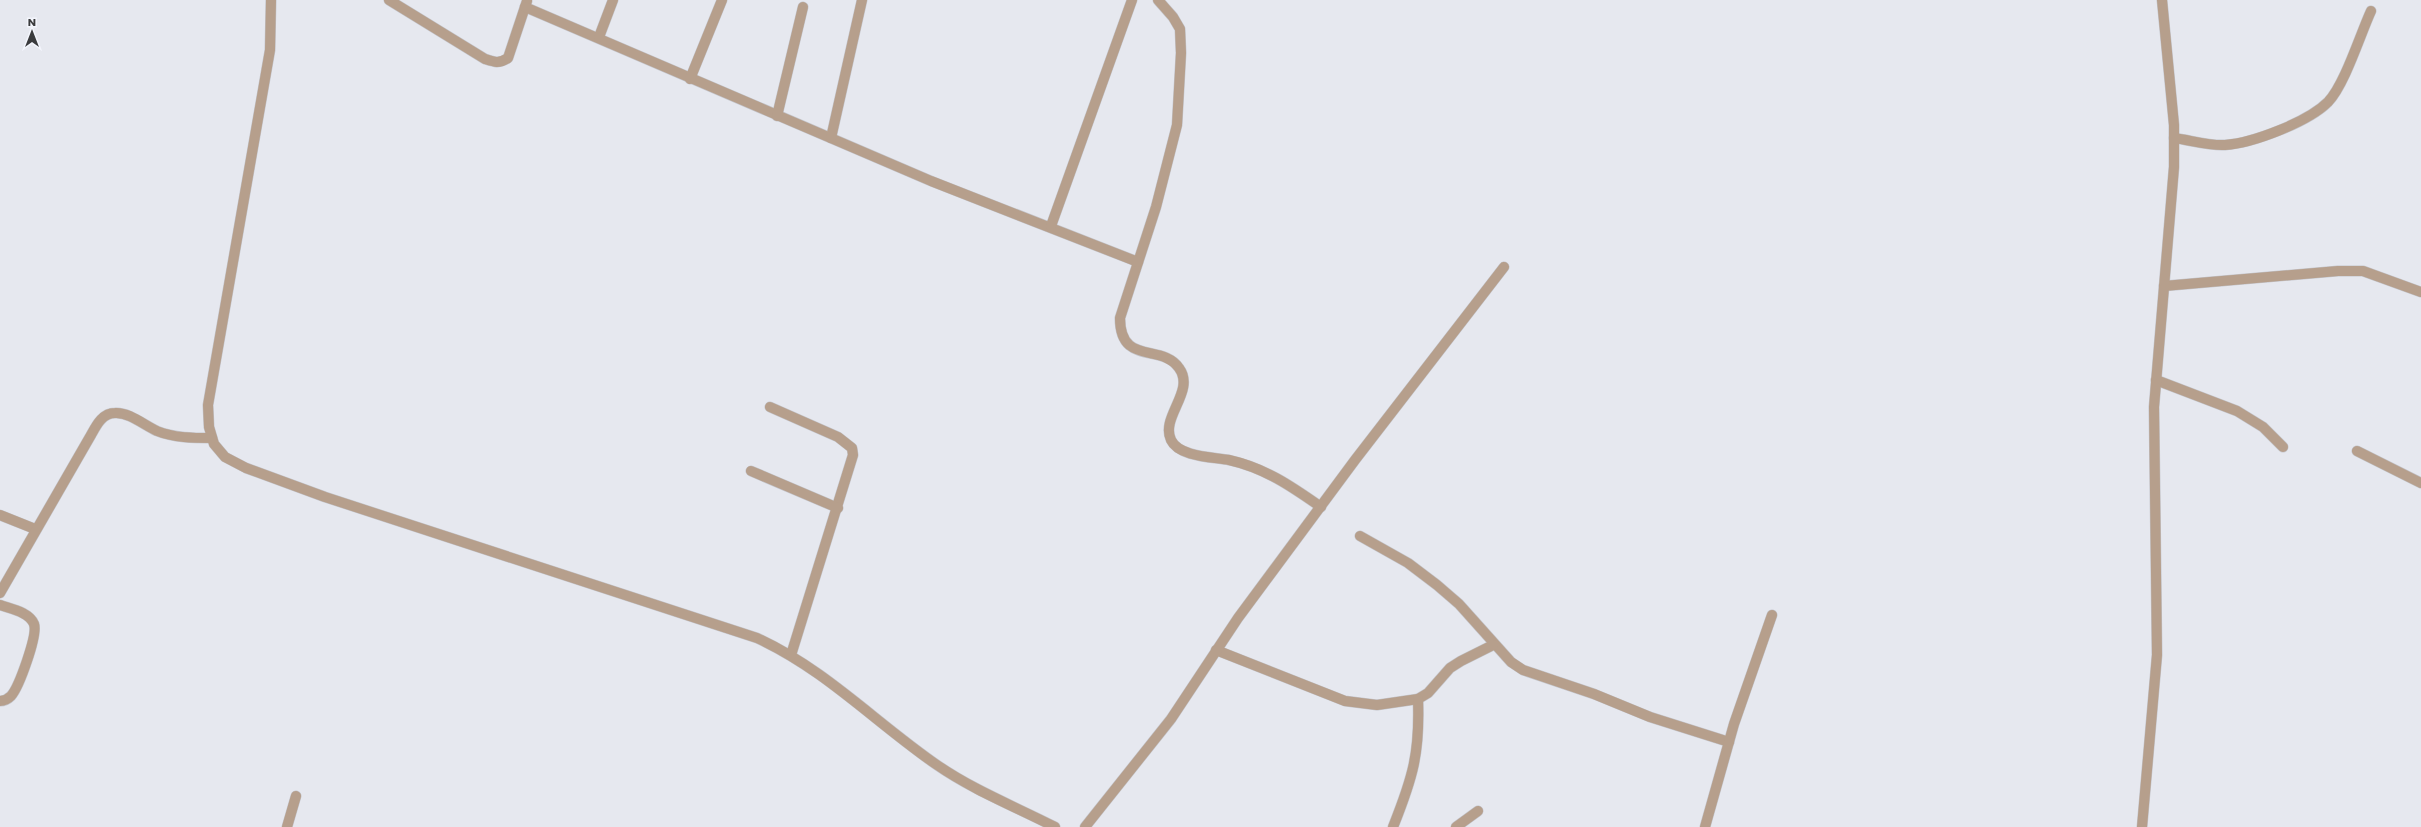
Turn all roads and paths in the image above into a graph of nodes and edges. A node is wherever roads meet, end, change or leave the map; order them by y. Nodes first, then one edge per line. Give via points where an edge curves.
1 (272, 0) edge
2 (389, 0) edge
3 (613, 0) edge
4 (722, 0) edge
5 (862, 0) edge
6 (1132, 0) edge
7 (1158, 0) edge
8 (2162, 0) edge
9 (526, 3) edge
10 (803, 7) dead end
11 (2371, 11) dead end
12 (599, 37) junction
13 (690, 78) junction
14 (777, 116) junction
15 (831, 138) junction
16 (2174, 138) junction
17 (1051, 226) junction
18 (1138, 262) junction
19 (1504, 267) dead end
20 (2164, 286) junction
21 (2421, 292) edge
22 (2156, 380) junction
23 (770, 407) dead end
24 (212, 438) junction
25 (2283, 447) dead end
26 (2357, 450) dead end
27 (751, 470) dead end
28 (2421, 483) edge
29 (1321, 507) junction
30 (838, 508) junction
31 (0, 515) edge
32 (35, 529) junction
33 (1360, 536) dead end
34 (0, 593) edge
35 (0, 605) edge
36 (1772, 615) dead end
37 (1493, 645) junction
38 (1216, 650) junction
39 (792, 655) junction
40 (1418, 699) junction
41 (0, 701) edge
42 (1729, 742) junction
43 (296, 796) dead end
44 (1478, 811) dead end
45 (287, 827) edge
46 (1055, 827) edge
47 (1085, 827) edge
48 (1393, 827) edge
49 (1456, 827) edge
50 (1706, 827) edge
51 (2142, 827) edge

1 - 24 street via 270,50 208,405
2 - 9 street via 485,59 496,62 508,58
3 - 12 street
4 - 13 street
5 - 15 street
6 - 17 street
7 - 18 street via 1180,29 1177,125 1156,207
8 - 16 street
9 - 12 street
10 - 14 street
11 - 16 street via 2340,81 2328,101 2310,115 2273,132 2225,145
12 - 13 street
13 - 14 street
14 - 15 street
15 - 17 street via 931,181
16 - 20 street
17 - 18 street
18 - 29 street via 1120,318 1120,331 1123,340 1131,346 1179,366 1182,373 1181,393 1168,434 1173,444 1189,452 1257,468 1280,479
19 - 29 street
20 - 21 street via 2357,271 2404,284
20 - 22 street
22 - 25 street via 2237,411 2263,427
22 - 51 street via 2154,415 2157,655
23 - 30 street via 838,437 852,448 852,466
24 - 32 street via 179,436 158,431 125,415 115,413 106,416 99,422
24 - 39 street via 225,457 246,468 385,517 731,629
26 - 28 street
27 - 30 street
29 - 38 street
30 - 39 street
31 - 32 street
32 - 34 street
33 - 37 street via 1408,563 1437,585 1459,604
35 - 41 street via 23,613 31,618 35,625 35,634 18,687 10,698
36 - 42 street
37 - 40 street via 1450,668 1428,693
37 - 42 street via 1523,670 1594,694 1650,717
38 - 40 street via 1345,701 1377,705
38 - 47 street via 1171,719
39 - 46 street via 830,681 938,766
40 - 48 street via 1419,739 1415,765
42 - 50 street
43 - 45 street
44 - 49 street

